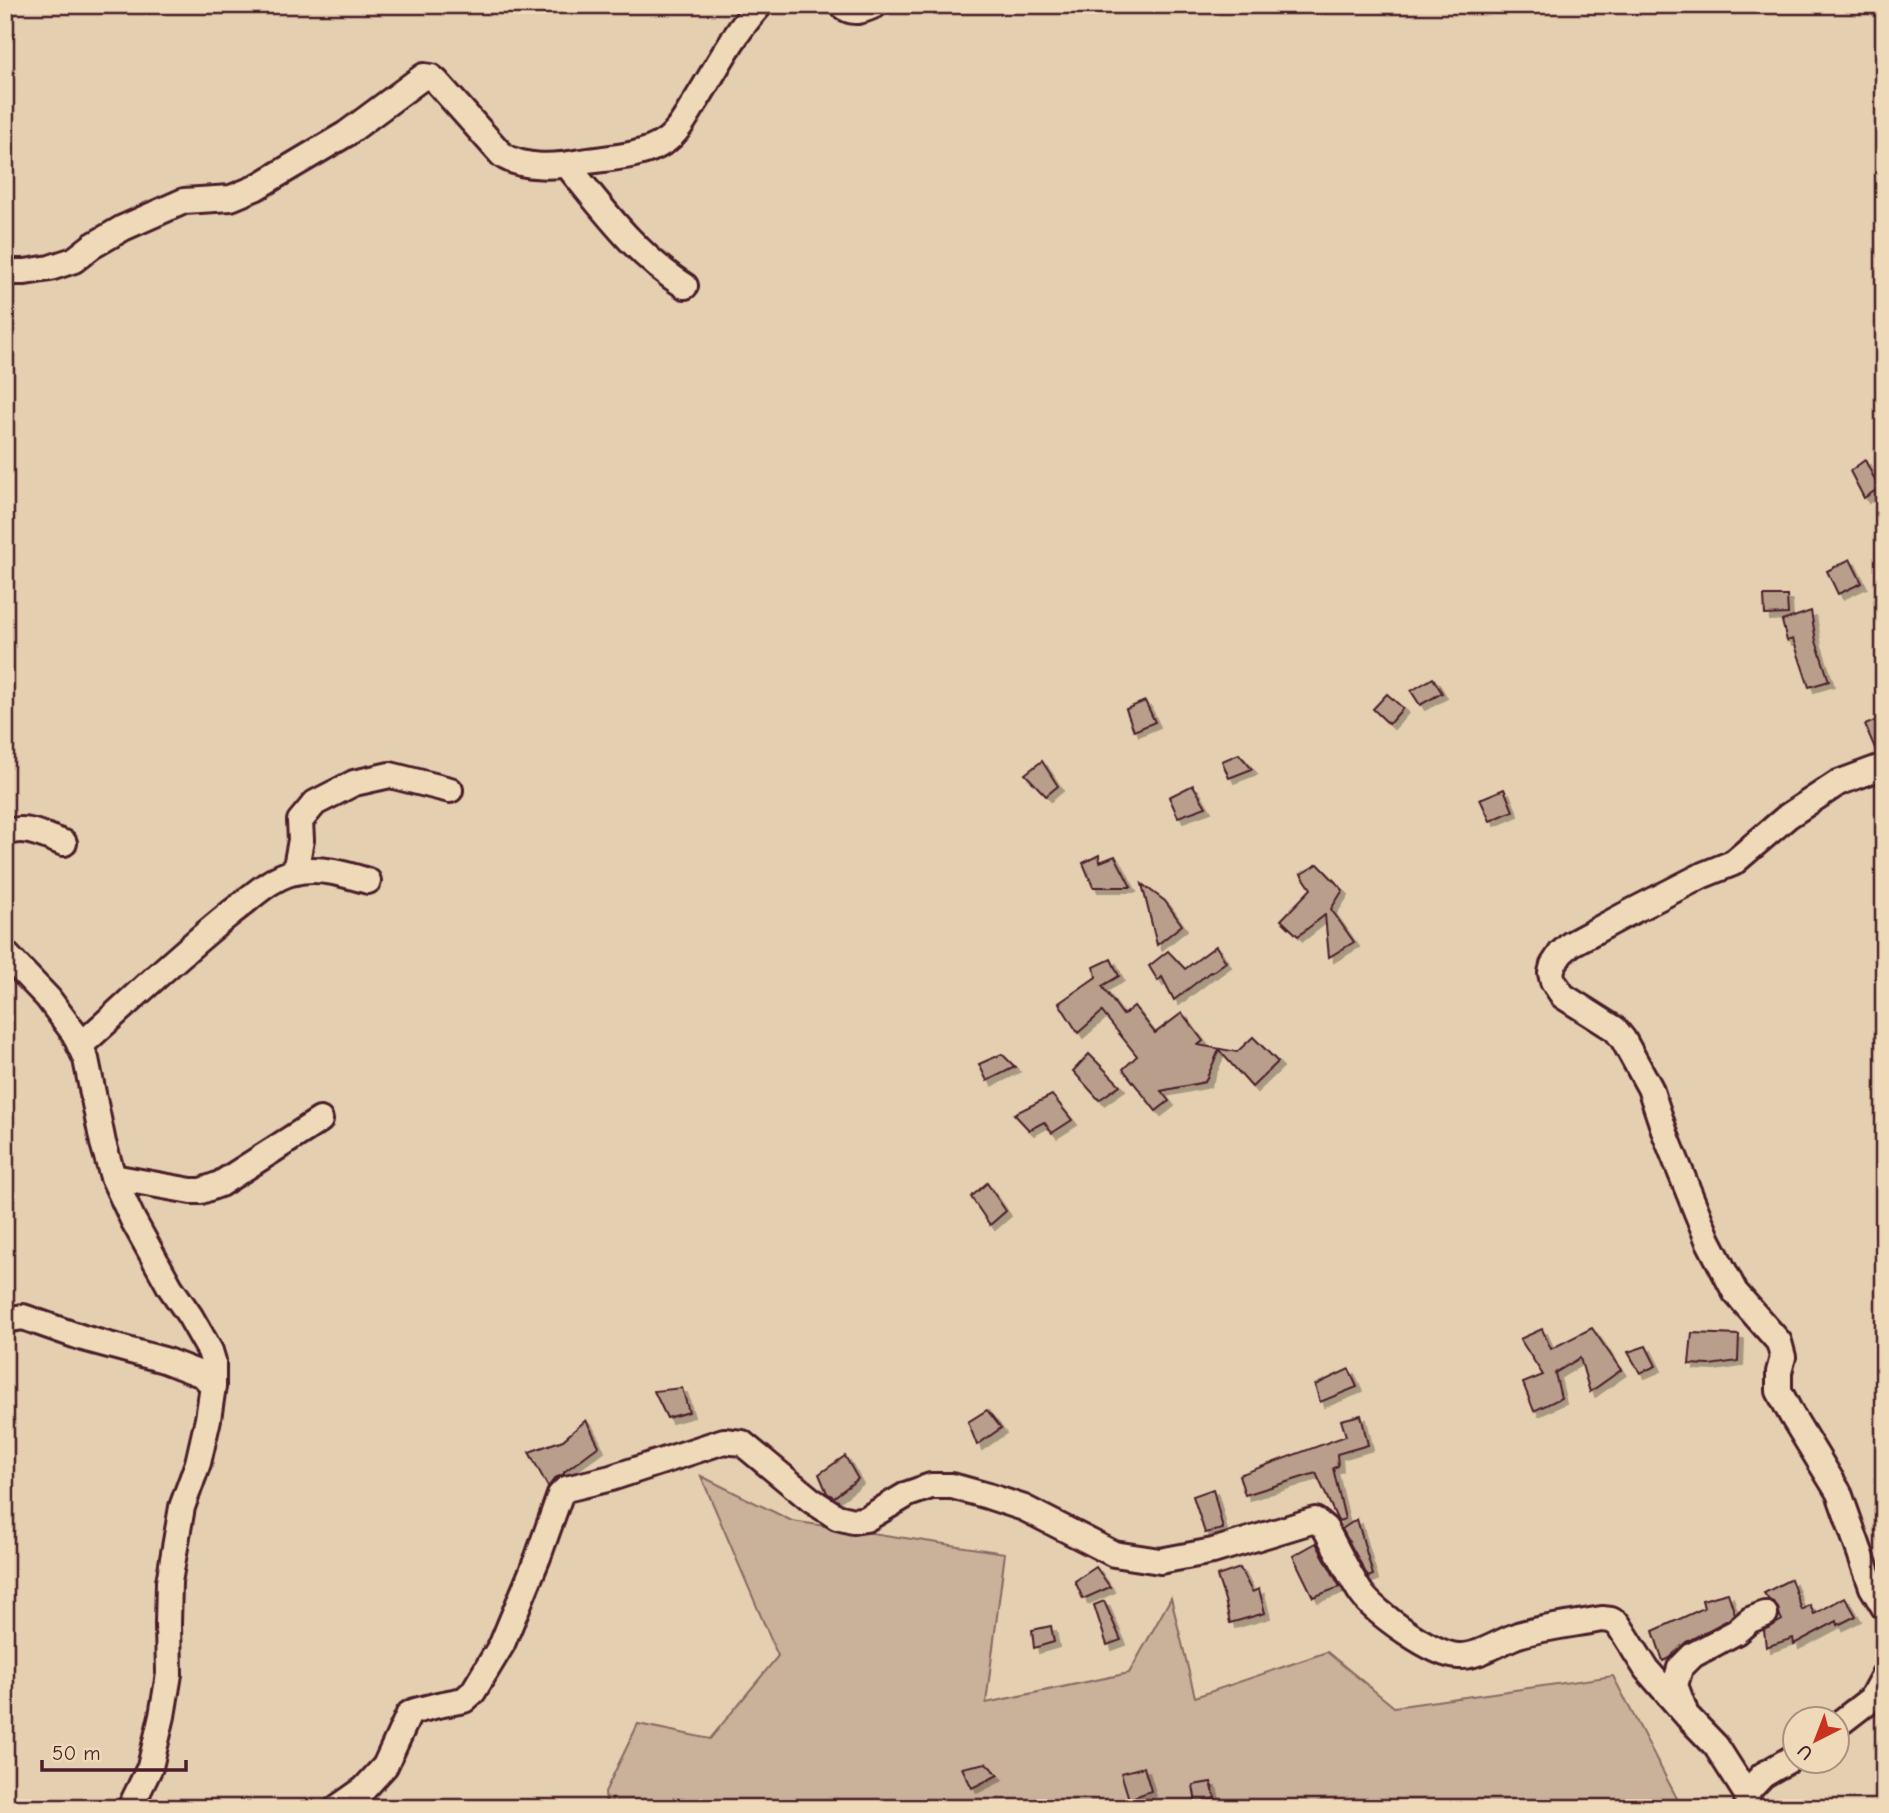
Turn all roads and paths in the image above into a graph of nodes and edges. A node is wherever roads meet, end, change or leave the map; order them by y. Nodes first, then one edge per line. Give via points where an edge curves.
1 (760, 5) edge
2 (841, 5) edge
3 (875, 5) edge
4 (567, 165) junction
5 (5, 272) edge
6 (685, 286) dead end
7 (1884, 766) edge
8 (450, 790) dead end
9 (5, 834) edge
10 (64, 843) dead end
11 (295, 872) junction
12 (368, 881) dead end
13 (5, 953) edge
14 (80, 1046) junction
15 (320, 1120) dead end
16 (113, 1177) junction
17 (5, 1320) edge
18 (214, 1385) junction
19 (1884, 1607) edge
20 (1765, 1614) dead end
21 (1884, 1675) edge
22 (1850, 1715) edge
23 (1687, 1716) junction
24 (1780, 1765) edge
25 (1748, 1800) edge
26 (130, 1808) edge
27 (337, 1808) edge

1 - 4 street via 743,24 681,124 664,142 634,155
2 - 3 street via 858,12
4 - 5 street via 512,162 436,81 424,76 346,134 255,188 230,198 184,201 123,228 74,260 50,268
4 - 6 street via 628,240
7 - 19 street via 1838,783 1733,863 1571,944 1551,973 1563,996 1615,1029 1650,1088 1708,1240 1735,1292 1779,1342 1783,1357 1779,1391 1839,1493 1872,1587
8 - 11 street via 390,775 354,783 315,803 300,821
9 - 10 street via 26,830
11 - 12 street via 341,873
11 - 14 street via 274,879 199,938
13 - 14 street via 48,998
14 - 16 street
15 - 16 street via 220,1184 201,1191
16 - 18 street via 139,1232 210,1351
17 - 18 street via 23,1317 163,1360 203,1375
18 - 26 street via 198,1463 182,1507 169,1582 169,1674 162,1716 150,1767
20 - 23 street via 1693,1655 1680,1668 1675,1685
21 - 22 street via 1871,1699
23 - 25 street via 1717,1746
23 - 27 street via 1611,1620 1520,1635 1468,1655 1448,1654 1418,1641 1363,1595 1325,1528 1315,1520 1213,1551 1160,1560 1114,1554 1024,1508 952,1486 931,1486 908,1494 866,1519 853,1521 837,1517 811,1500 742,1443 724,1441 560,1494 502,1644 472,1692 464,1700 409,1714 385,1766
24 - 25 street via 1763,1775

